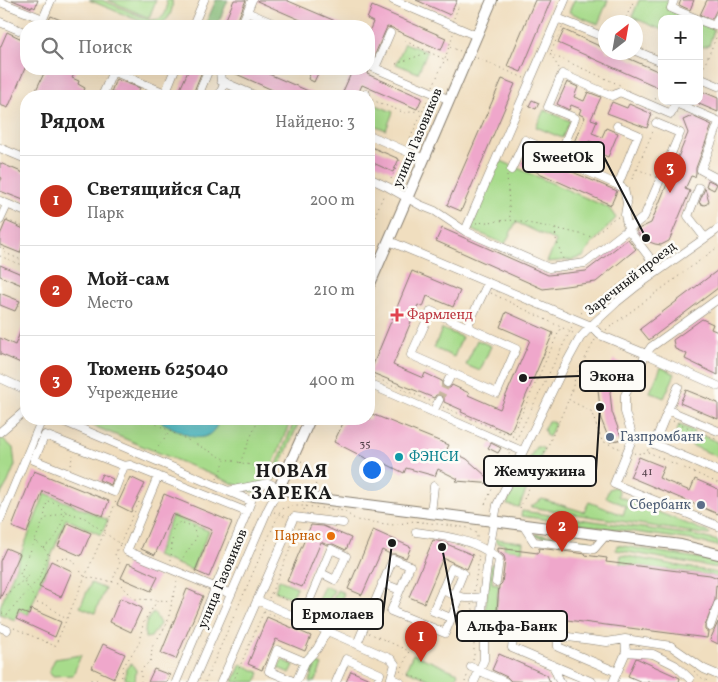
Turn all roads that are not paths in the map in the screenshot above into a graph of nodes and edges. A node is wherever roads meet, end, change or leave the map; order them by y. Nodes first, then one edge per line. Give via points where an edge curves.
1 (51, 0) edge
2 (204, 0) edge
3 (252, 0) edge
4 (394, 0) edge
5 (492, 0) edge
6 (565, 0) edge
7 (674, 0) edge
8 (0, 2) edge
9 (406, 2) edge
10 (247, 12) junction
11 (688, 15) edge
12 (558, 18) junction
13 (718, 18) edge
14 (35, 20) edge
15 (42, 20) edge
16 (196, 20) edge
17 (244, 20) edge
18 (265, 20) edge
19 (703, 21) edge
20 (0, 22) edge
21 (20, 30) edge
22 (390, 33) dead end
23 (598, 35) edge
24 (477, 36) junction
25 (643, 54) edge
26 (658, 60) edge
27 (375, 63) edge
28 (375, 68) edge
29 (108, 75) edge
30 (121, 75) edge
31 (172, 75) edge
32 (207, 75) edge
33 (220, 75) edge
34 (703, 80) edge
35 (225, 82) junction
36 (718, 86) edge
37 (151, 88) joint
38 (104, 90) edge
39 (155, 90) edge
40 (166, 90) edge
41 (200, 90) edge
42 (222, 90) edge
43 (243, 90) edge
44 (450, 100) junction
45 (675, 105) edge
46 (682, 105) edge
47 (656, 123) road end
48 (718, 123) edge
49 (617, 126) dead end
50 (375, 138) edge
51 (566, 140) dead end
52 (0, 148) edge
53 (20, 156) edge
54 (424, 159) junction
55 (511, 170) road end
56 (718, 179) edge
57 (375, 181) edge
58 (618, 185) junction
59 (699, 188) dead end
60 (407, 198) junction
61 (3, 203) edge
62 (20, 210) edge
63 (2, 219) edge
64 (628, 229) junction
65 (718, 229) edge
66 (466, 231) junction
67 (705, 238) junction
68 (389, 241) junction
69 (659, 270) junction
70 (375, 271) edge
71 (486, 286) junction
72 (718, 299) edge
73 (591, 326) junction
74 (467, 327) junction
75 (646, 354) junction
76 (452, 373) junction
77 (0, 378) edge
78 (447, 383) tunnel mouth
79 (718, 386) edge
80 (20, 387) edge
81 (375, 387) edge
82 (678, 387) dead end
83 (439, 400) tunnel mouth
84 (668, 410) junction
85 (433, 412) junction
86 (20, 415) edge
87 (40, 425) edge
88 (72, 425) edge
89 (307, 425) edge
90 (718, 431) edge
91 (0, 432) edge
92 (522, 451) junction
93 (124, 466) junction
94 (718, 471) edge
95 (158, 476) junction
96 (434, 486) dead end
97 (279, 488) junction
98 (228, 491) junction
99 (247, 512) junction
100 (431, 513) junction
101 (0, 520) edge
102 (494, 521) junction
103 (343, 522) dead end
104 (523, 524) junction
105 (718, 526) edge
106 (416, 532) dead end
107 (606, 536) junction
108 (489, 551) junction
109 (718, 554) edge
110 (321, 573) dead end
111 (496, 582) dead end
112 (382, 583) junction
113 (216, 587) junction
114 (400, 590) junction
115 (442, 590) junction
116 (231, 594) junction
117 (457, 596) junction
118 (483, 597) junction
119 (257, 600) junction
120 (718, 604) edge
121 (451, 618) junction
122 (300, 620) junction
123 (710, 627) dead end
124 (484, 628) junction
125 (514, 630) junction
126 (326, 631) junction
127 (558, 636) junction
128 (625, 639) junction
129 (357, 644) junction
130 (626, 652) junction
131 (305, 662) junction
132 (553, 665) junction
133 (471, 667) road end
134 (704, 669) junction
135 (479, 670) junction
136 (617, 672) junction
137 (380, 674) junction
138 (718, 675) edge
139 (391, 678) junction
140 (689, 681) edge
141 (176, 682) edge
142 (193, 682) edge
143 (221, 682) edge
144 (296, 682) edge
145 (336, 682) edge
146 (377, 682) edge
147 (400, 682) edge
148 (474, 682) edge
149 (505, 682) edge
150 (560, 682) edge
151 (592, 682) edge
152 (613, 682) edge

1 - 15 street
2 - 16 street
3 - 10 street
4 - 9 street
5 - 24 main road, улица Газовиков
6 - 12 street
7 - 11 street via 671,8
8 - 14 street
9 - 24 street
10 - 17 street
10 - 18 street
12 - 23 street
12 - 66 street
13 - 19 street via 714,26
20 - 21 street
22 - 27 street
24 - 44 main road, улица Газовиков
25 - 26 street
28 - 44 street
29 - 38 street
30 - 37 street
31 - 40 street
32 - 41 street
33 - 35 street
34 - 36 street
35 - 42 street
35 - 43 street
37 - 39 street
44 - 54 main road, улица Газовиков
45 - 51 street via 671,114 620,92 612,96 562,74 548,107 575,118
46 - 48 street
47 - 64 street via 680,133 644,217
48 - 56 street via 700,170
49 - 58 street via 638,135
50 - 54 street
52 - 53 street
54 - 60 main road, улица Газовиков
55 - 58 street via 525,140 543,148 547,154
57 - 60 street
58 - 64 street via 624,189
59 - 67 street via 688,216
60 - 66 street
60 - 68 main road, улица Газовиков
61 - 62 street
61 - 63 street
64 - 66 street via 585,263 549,268
64 - 69 street
65 - 67 street, Заречный проезд
67 - 69 street, Заречный проезд
68 - 70 main road, улица Газовиков
68 - 71 street
69 - 73 street, Заречный проезд
71 - 73 street
71 - 74 street
72 - 75 street
73 - 75 street via 600,335
73 - 92 street, Заречный проезд via 580,338
74 - 76 street via 431,311 411,355
74 - 76 street via 516,349 497,393
75 - 79 street
75 - 105 street via 625,396 625,412 632,437 614,484
76 - 78 street
77 - 80 street
81 - 85 street
82 - 84 street
83 - 85 street
84 - 90 street
84 - 94 street via 654,444
85 - 92 street
86 - 91 street
87 - 101 street
88 - 98 street
89 - 97 main road, улица Газовиков
92 - 102 street, Заречный проезд via 497,506
93 - 93 street via 45,435 34,460 114,492
93 - 95 street via 130,465
95 - 99 street
95 - 113 street via 127,551
96 - 100 street
97 - 98 street via 268,483
97 - 100 main road via 313,498
97 - 116 street, улица Газовиков
98 - 99 street via 251,501
99 - 113 street
100 - 102 main road
102 - 104 main road
102 - 108 street, Заречный проезд
103 - 119 street via 294,516
104 - 107 main road
104 - 107 street via 534,542 594,550
106 - 108 street via 454,537
107 - 109 main road via 682,545
108 - 111 street via 499,560
108 - 118 street, Заречный проезд
110 - 122 street
112 - 114 street
112 - 114 street via 393,559 410,566
112 - 129 street
113 - 116 street
113 - 141 street
114 - 121 street via 391,611 445,633
115 - 117 street
115 - 117 street via 452,568 462,573
115 - 121 street via 433,611
116 - 142 street, улица Газовиков
117 - 118 street
117 - 121 street
118 - 124 street, Заречный проезд
119 - 122 street
119 - 143 street
120 - 123 street
122 - 126 street
124 - 125 street
124 - 135 street, Заречный проезд via 484,660
125 - 127 street
125 - 132 street via 512,648
126 - 129 street
126 - 131 street
127 - 128 street via 607,642
127 - 136 street via 558,647
128 - 130 street
128 - 134 street via 671,646
129 - 139 street via 391,660 395,664
130 - 136 street
130 - 140 street via 653,654 675,665
131 - 144 street
131 - 144 street via 277,650 269,670
132 - 150 street
132 - 151 street
133 - 135 street
134 - 138 street
134 - 140 street
135 - 148 street, Заречный проезд
135 - 149 street
136 - 152 street
137 - 139 street
137 - 145 street via 346,659
137 - 146 street
139 - 147 street

